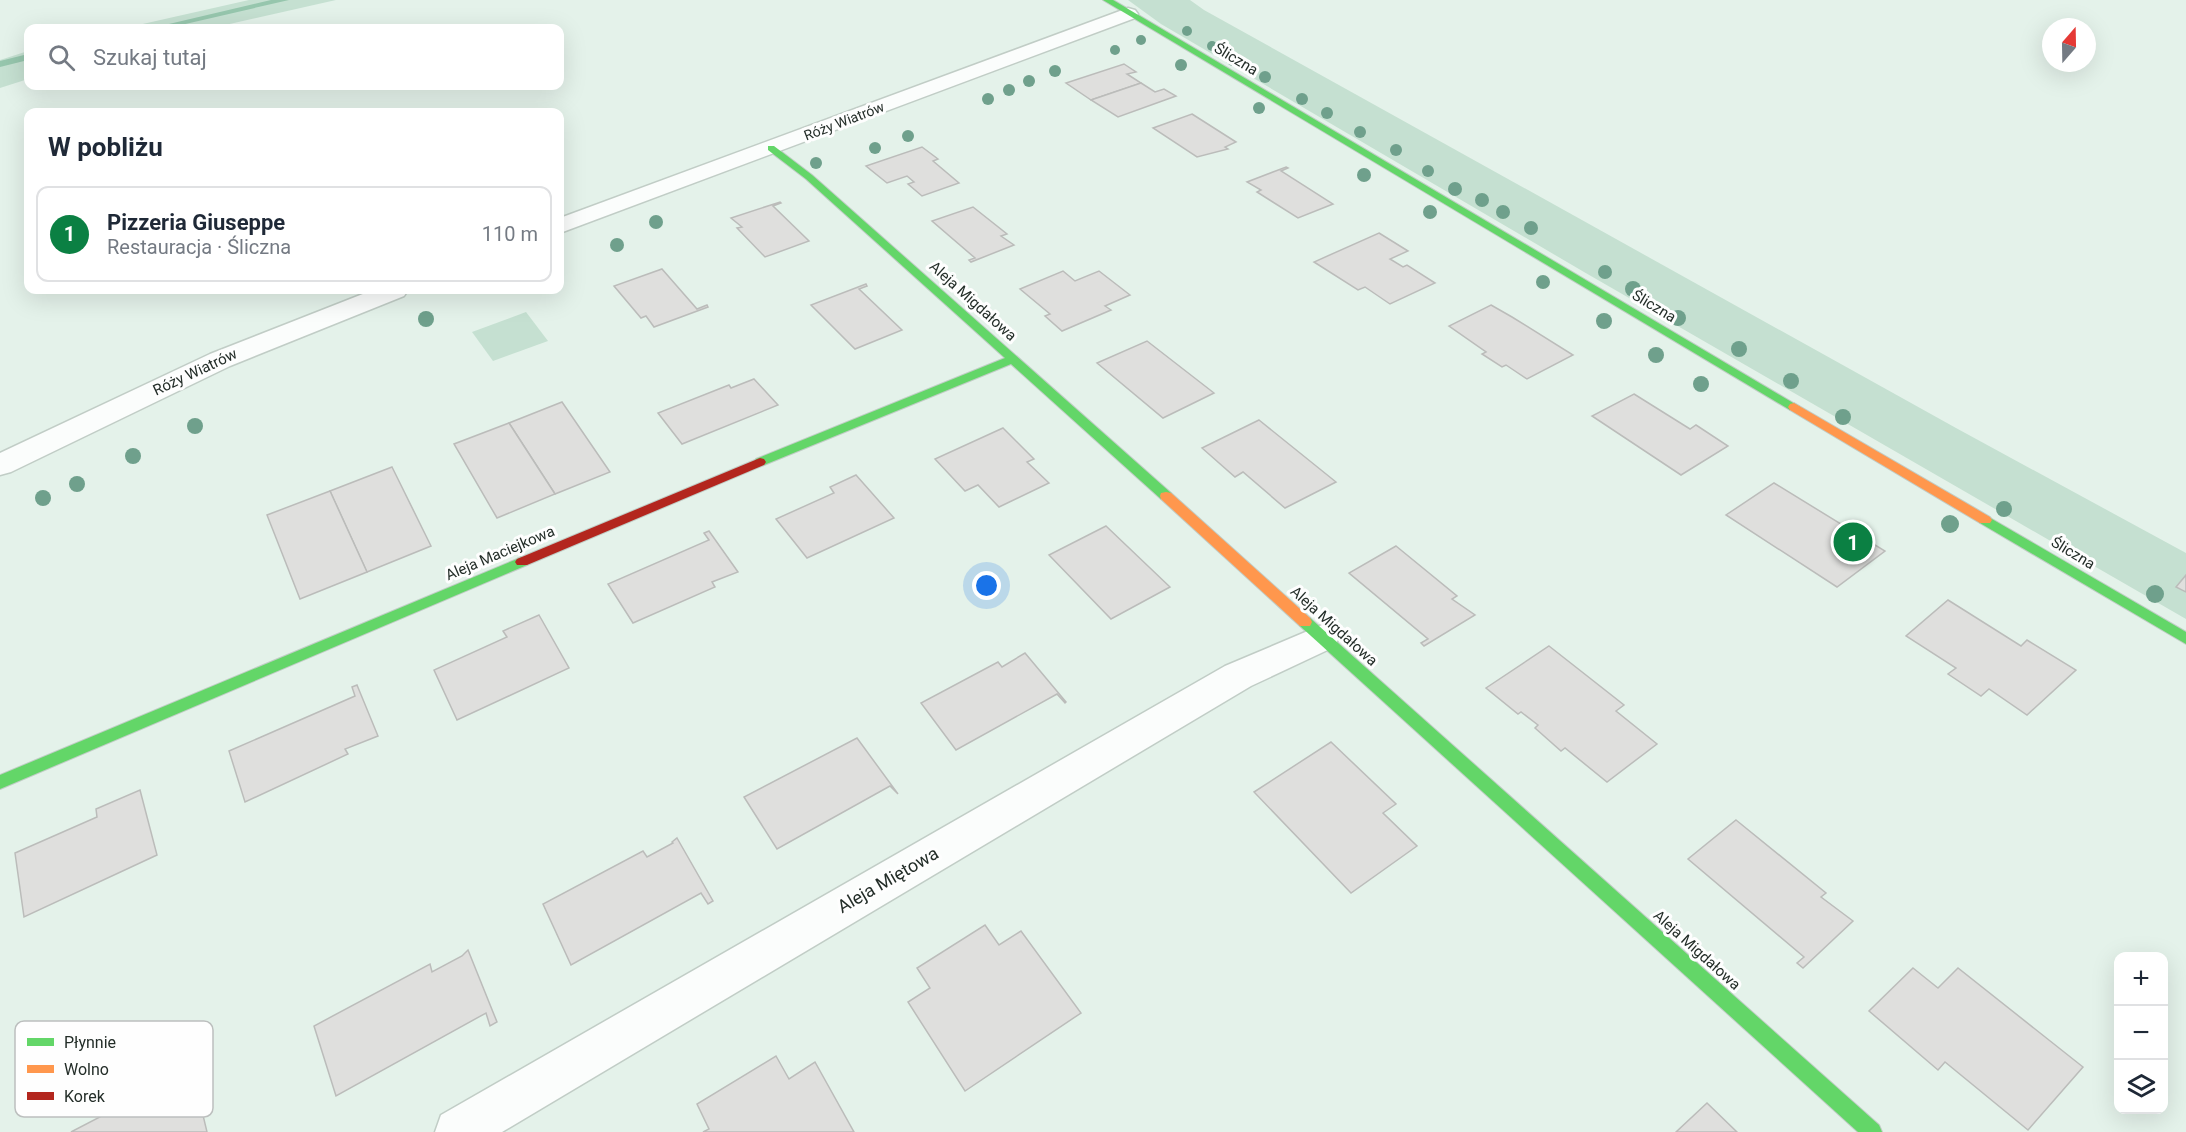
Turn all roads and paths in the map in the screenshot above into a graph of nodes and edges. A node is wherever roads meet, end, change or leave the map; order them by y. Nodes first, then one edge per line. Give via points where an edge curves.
1 (1107, 0) edge
2 (1128, 14) junction
3 (771, 148) junction
4 (564, 225) edge
5 (385, 294) edge
6 (1013, 359) junction
7 (0, 465) edge
8 (1322, 638) junction
9 (2186, 639) edge
10 (0, 782) edge
11 (458, 1132) edge
12 (1872, 1132) edge

1 - 2 street, Śliczna
2 - 3 street, Róży Wiatrów
2 - 9 street, Śliczna
3 - 4 street, Róży Wiatrów
3 - 6 street, Aleja Migdałowa via 809,177
5 - 7 street, Róży Wiatrów via 220,360
6 - 8 street, Aleja Migdałowa
6 - 10 street, Aleja Maciejkowa via 835,430
8 - 11 street, Aleja Miętowa via 1238,676
8 - 12 street, Aleja Migdałowa

